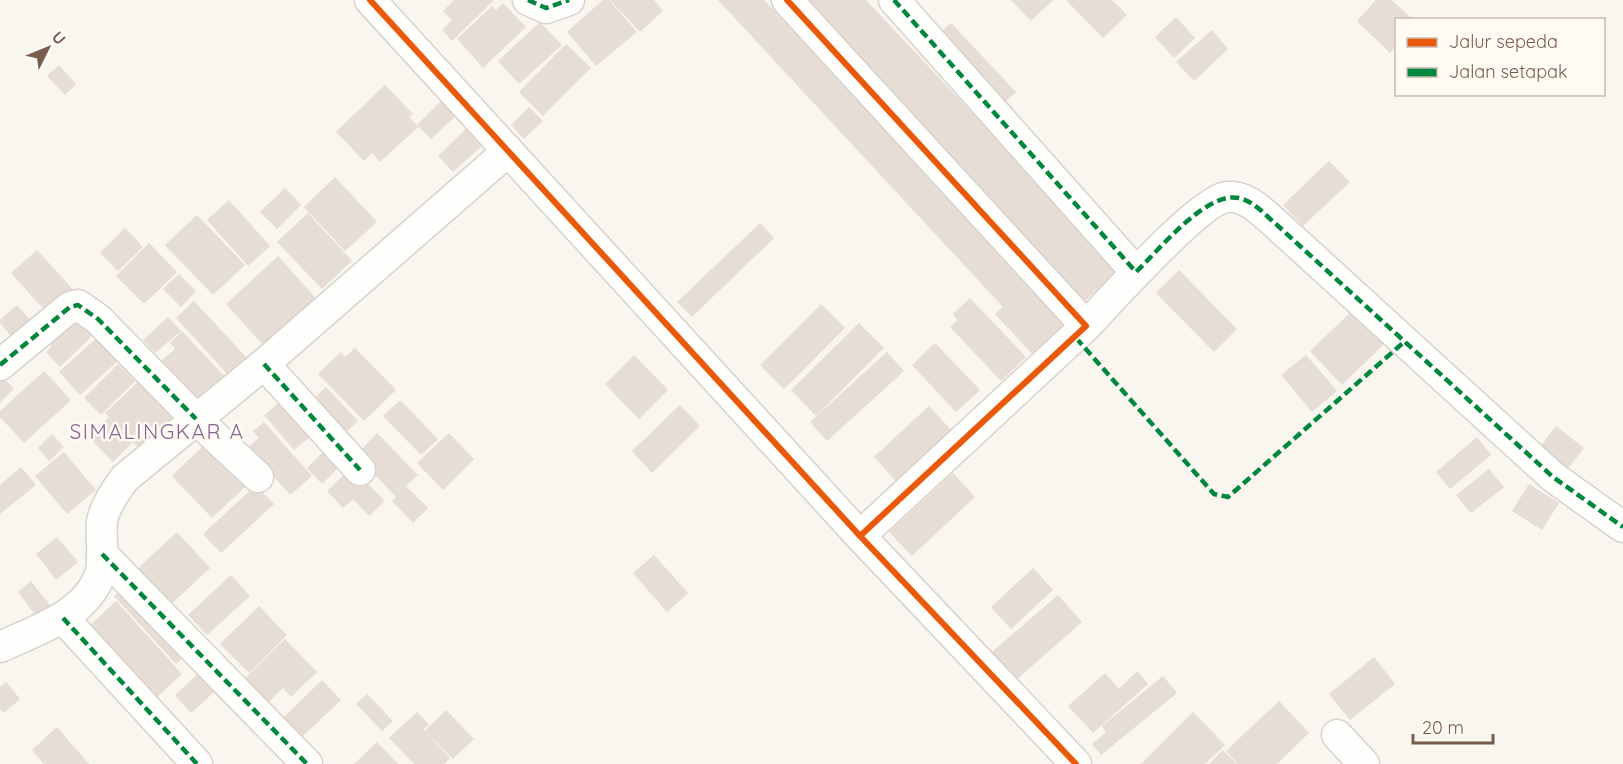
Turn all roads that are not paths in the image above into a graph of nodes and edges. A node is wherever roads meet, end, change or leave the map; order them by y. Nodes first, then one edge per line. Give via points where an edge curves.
1 (370, 0) edge
2 (528, 0) edge
3 (568, 0) edge
4 (787, 0) edge
5 (894, 0) edge
6 (508, 151) junction
7 (1136, 272) junction
8 (1086, 326) junction
9 (264, 364) junction
10 (0, 365) edge
11 (196, 420) junction
12 (360, 470) dead end
13 (258, 477) dead end
14 (1623, 527) edge
15 (860, 536) junction
16 (102, 554) junction
17 (63, 618) junction
18 (0, 647) edge
19 (1337, 735) dead end
20 (1060, 759) edge
21 (197, 764) edge
22 (308, 764) edge
23 (1364, 764) edge

1 - 6 street
2 - 3 street via 546,8
4 - 8 street
5 - 7 street
6 - 9 street
6 - 15 street
7 - 8 street
7 - 14 street via 1205,207 1226,197 1241,198 1277,225 1553,477
8 - 15 street
9 - 11 street
9 - 12 street
10 - 11 street via 70,306 78,305 98,319
11 - 13 street
11 - 16 street via 125,478 113,494 102,520
15 - 20 street
16 - 17 street via 99,577 87,596
16 - 22 street
17 - 18 street
17 - 21 street
19 - 23 street

